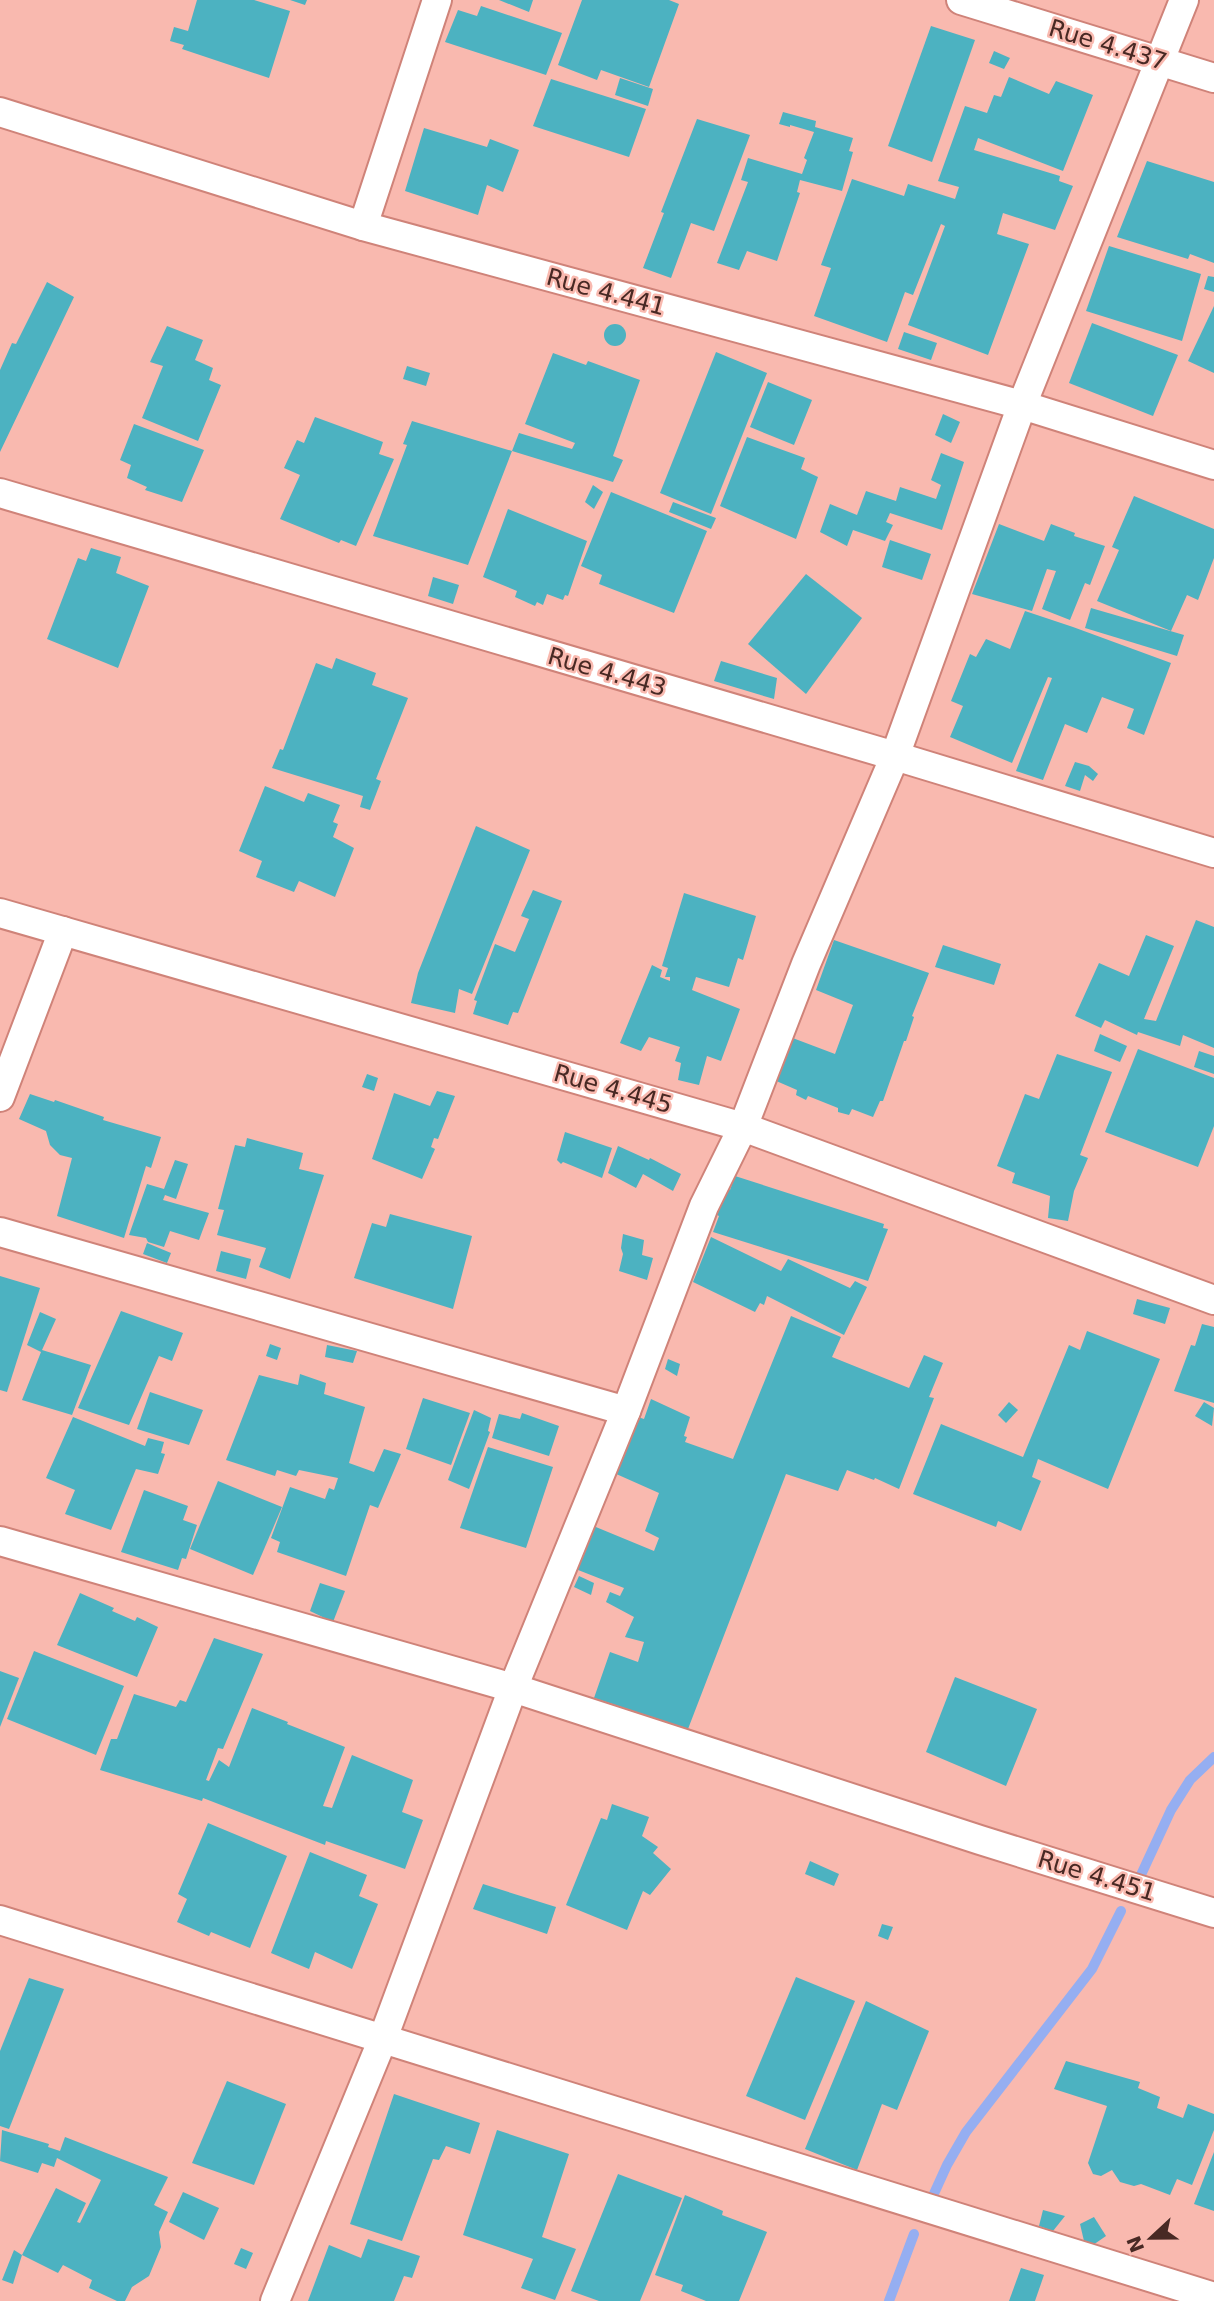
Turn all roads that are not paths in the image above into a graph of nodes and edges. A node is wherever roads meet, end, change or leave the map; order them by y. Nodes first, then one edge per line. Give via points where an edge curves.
1 (438, 0) edge
2 (961, 0) edge
3 (1184, 0) edge
4 (1158, 61) junction
5 (1214, 78) edge
6 (0, 112) edge
7 (363, 226) junction
8 (1022, 405) junction
9 (1214, 465) edge
10 (0, 493) edge
11 (895, 756) junction
12 (1214, 853) edge
13 (0, 913) edge
14 (64, 931) junction
15 (0, 1097) edge
16 (743, 1126) junction
17 (0, 1232) edge
18 (1214, 1300) edge
19 (626, 1411) junction
20 (0, 1541) edge
21 (513, 1688) junction
22 (1214, 1913) edge
23 (0, 1920) edge
24 (382, 2041) junction
25 (1214, 2297) edge
26 (275, 2301) edge

1 - 7 street
2 - 4 street, Rue 4.437
3 - 4 street
4 - 5 street, Rue 4.437
4 - 8 street
6 - 7 street, Rue 4.441
7 - 8 street, Rue 4.441
8 - 9 street, Rue 4.441
8 - 11 street
10 - 11 street, Rue 4.443
11 - 12 street, Rue 4.443
11 - 16 street
13 - 14 street, Rue 4.445
14 - 15 street
14 - 16 street, Rue 4.445
16 - 18 street, Rue 4.445
16 - 19 street via 704,1206
17 - 19 street
19 - 21 street
20 - 21 street, Rue 4.451
21 - 22 street, Rue 4.451
21 - 24 street
23 - 24 street
24 - 25 street
24 - 26 street

